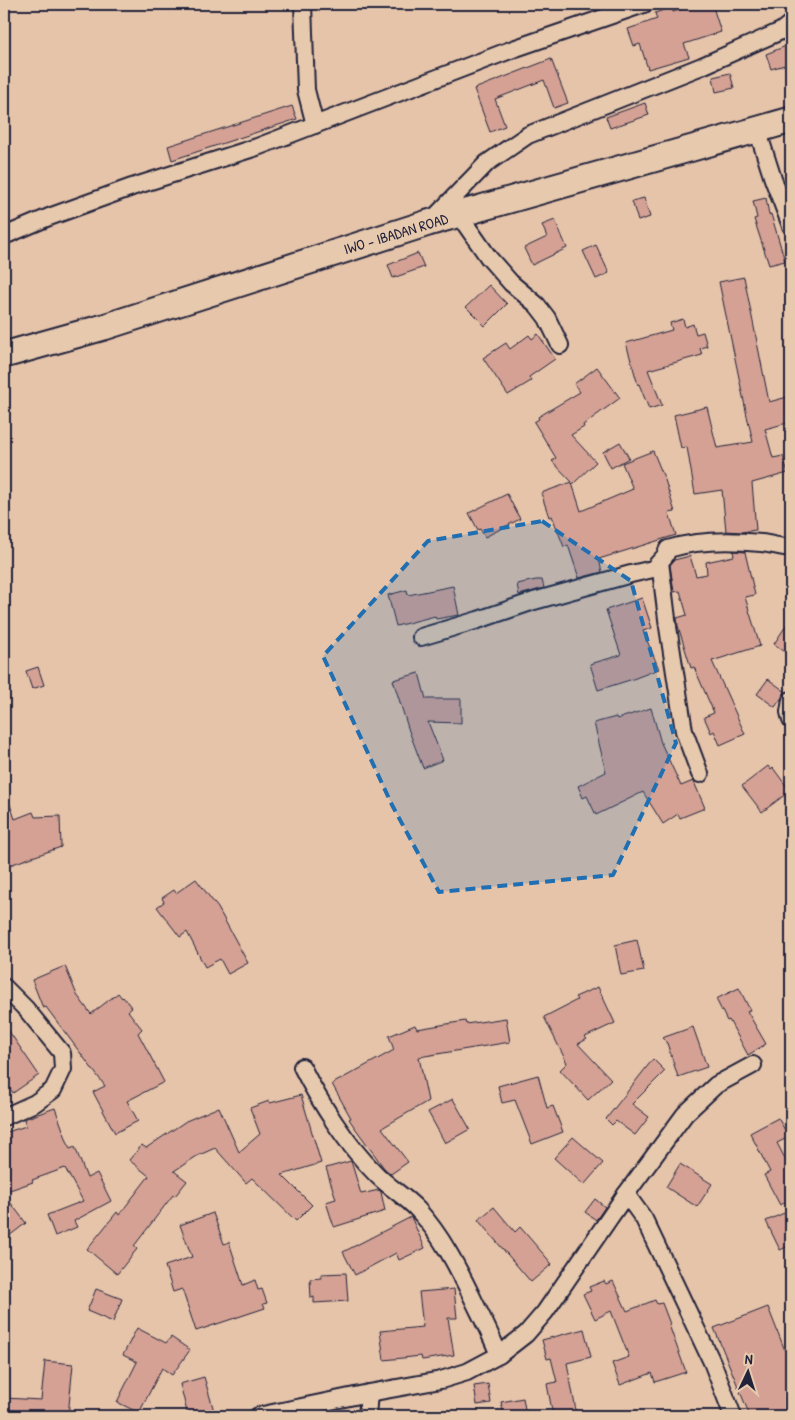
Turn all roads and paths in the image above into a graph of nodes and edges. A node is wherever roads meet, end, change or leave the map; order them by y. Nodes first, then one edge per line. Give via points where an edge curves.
1 (303, 4) edge
2 (644, 4) edge
3 (791, 23) edge
4 (791, 120) edge
5 (315, 125) junction
6 (757, 129) junction
7 (459, 214) junction
8 (428, 223) junction
9 (791, 226) edge
10 (4, 236) edge
11 (560, 345) dead end
12 (4, 355) edge
13 (791, 548) edge
14 (660, 562) junction
15 (421, 637) dead end
16 (791, 700) edge
17 (791, 720) edge
18 (700, 774) dead end
19 (4, 987) edge
20 (753, 1065) dead end
21 (302, 1067) dead end
22 (4, 1117) edge
23 (626, 1194) junction
24 (499, 1355) junction
25 (369, 1393) junction
26 (258, 1416) edge
27 (367, 1416) edge
28 (733, 1416) edge

1 - 5 street via 306,90
2 - 5 street via 513,49
3 - 8 street via 781,31 702,66 528,135 487,163
4 - 6 main road, IWO - IBADAN ROAD
5 - 10 street via 58,213
6 - 7 main road, IWO - IBADAN ROAD
6 - 9 street
7 - 8 main road, IWO - IBADAN ROAD
7 - 11 street via 511,284 537,304
8 - 12 main road, IWO - IBADAN ROAD
13 - 14 street via 761,543 710,542 668,550
14 - 15 street via 653,569 534,601
14 - 18 street via 684,730
16 - 17 street
19 - 22 street via 62,1053 63,1069 53,1090 35,1103
20 - 23 street via 716,1085 685,1114
21 - 24 street via 325,1108 363,1160 418,1210 444,1244
23 - 24 street via 545,1312 526,1334
23 - 28 street via 644,1219 712,1362
24 - 25 street via 467,1372 441,1380
25 - 26 street
25 - 27 street

